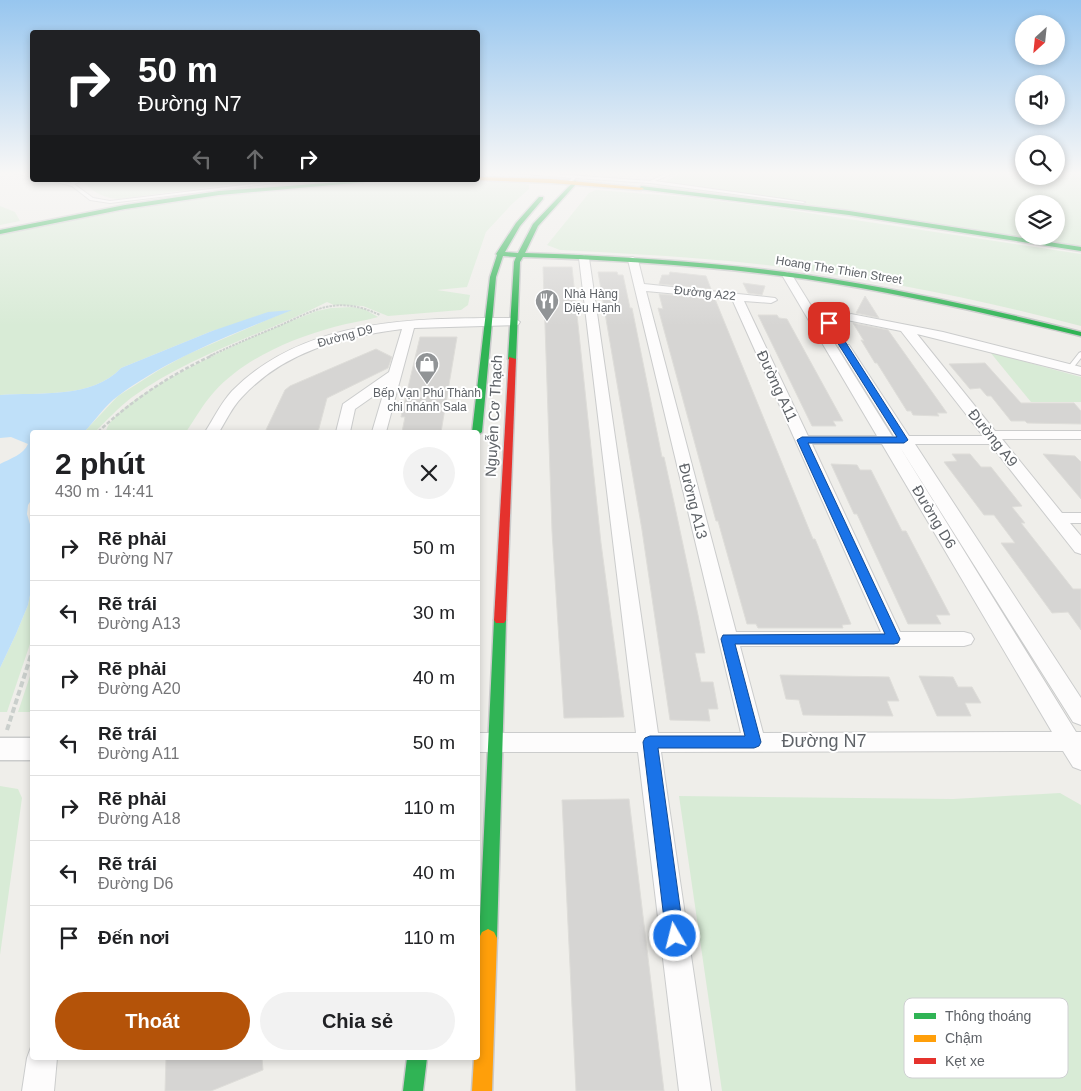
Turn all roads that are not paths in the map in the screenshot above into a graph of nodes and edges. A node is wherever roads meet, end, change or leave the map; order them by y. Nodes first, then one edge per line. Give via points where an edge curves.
1 (39, 224) edge
2 (517, 224) edge
3 (538, 224) edge
4 (919, 224) edge
5 (0, 232) edge
6 (1081, 249) edge
7 (499, 254) junction
8 (520, 254) junction
9 (584, 258) junction
10 (633, 260) junction
11 (793, 276) junction
12 (640, 286) junction
13 (736, 296) junction
14 (770, 300) dead end
15 (851, 318) dead end
16 (488, 322) junction
17 (514, 322) junction
18 (409, 324) junction
19 (905, 328) junction
20 (1081, 334) edge
21 (1081, 354) edge
22 (1076, 369) edge
23 (394, 375) junction
24 (213, 430) edge
25 (344, 430) edge
26 (380, 430) edge
27 (477, 430) edge
28 (892, 435) junction
29 (990, 435) junction
30 (1081, 435) edge
31 (800, 436) junction
32 (1058, 518) junction
33 (1081, 518) edge
34 (1081, 548) edge
35 (728, 639) junction
36 (894, 639) junction
37 (964, 640) dead end
38 (1081, 716) edge
39 (3, 742) edge
40 (650, 742) junction
41 (754, 742) junction
42 (486, 743) edge
43 (1077, 747) edge
44 (30, 748) edge
45 (42, 1060) edge
46 (417, 1060) edge
47 (38, 1091) edge
48 (414, 1091) edge
49 (482, 1091) edge
50 (695, 1091) edge

1 - 5 street
2 - 7 street, Nguyễn Cơ Thạch
3 - 8 street, Nguyễn Cơ Thạch
4 - 6 street
7 - 8 street, Hoang The Thien Street
7 - 16 street, Nguyễn Cơ Thạch
8 - 9 street, Hoang The Thien Street
8 - 17 street, Nguyễn Cơ Thạch
9 - 10 street, Hoang The Thien Street
9 - 40 street
10 - 11 street, Hoang The Thien Street
10 - 12 street, Đường A13
11 - 20 street, Hoang The Thien Street via 901,293
11 - 28 street, Đường D6
12 - 13 street, Đường A22
12 - 35 street, Đường A13
13 - 14 street, Đường A22
13 - 31 street, Đường A11
15 - 19 street
16 - 17 street, Đường D9
16 - 18 street, Đường D9
16 - 27 street, Nguyễn Cơ Thạch
17 - 42 street, Nguyễn Cơ Thạch
18 - 23 street
18 - 24 street, Đường D9 via 335,337 275,363 236,394
19 - 22 street
19 - 29 street, Đường A9
21 - 22 lane
23 - 25 street via 348,407
23 - 26 street
28 - 29 street
28 - 31 street
28 - 38 street, Đường D6
28 - 43 street, Đường D6
29 - 30 street
29 - 32 street, Đường A9
31 - 36 street, Đường A11
32 - 33 street
32 - 34 street, Đường A9
35 - 36 street
35 - 41 street, Đường A13
36 - 37 street
39 - 44 street, bridge
40 - 41 street, Đường N7
40 - 42 street, Đường N7
40 - 50 street
41 - 43 street, Đường N7
42 - 49 street, Nguyễn Cơ Thạch
45 - 47 street
46 - 48 street

